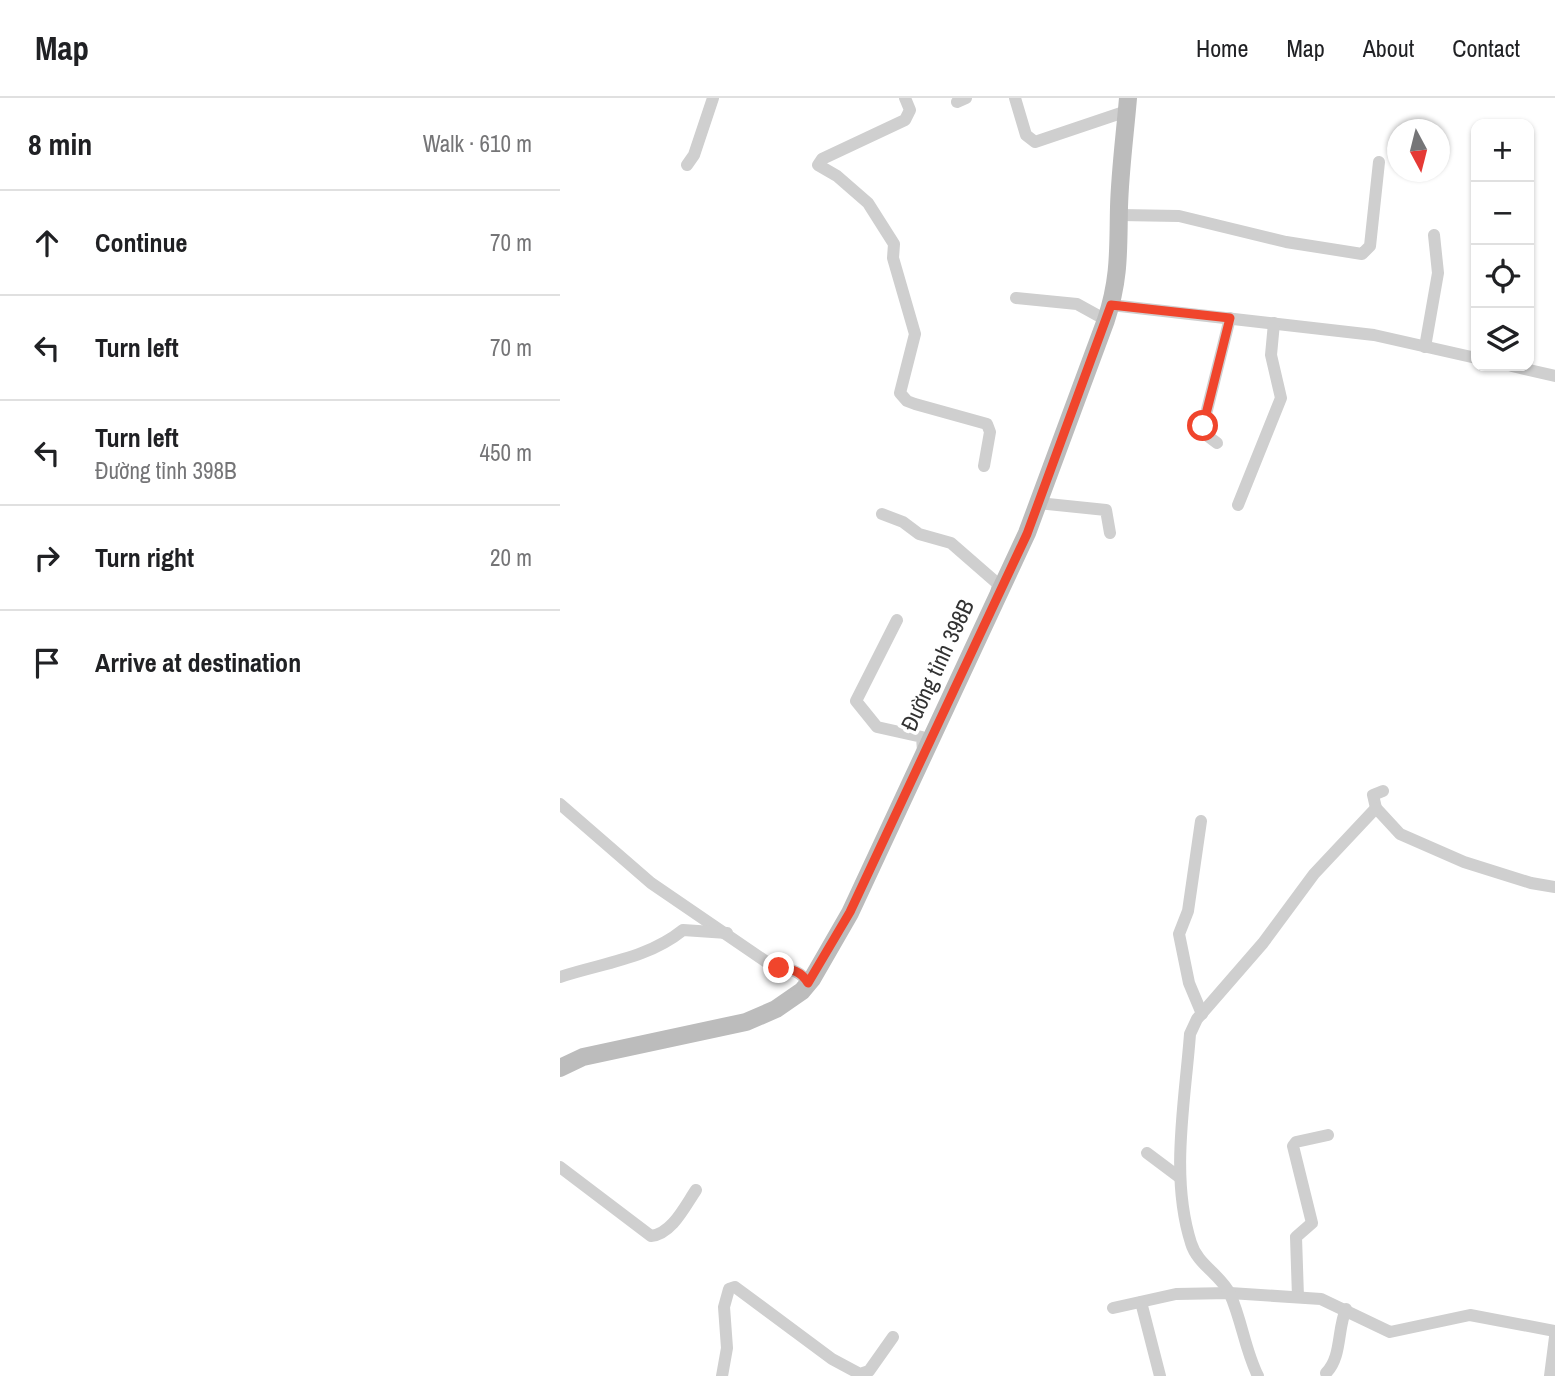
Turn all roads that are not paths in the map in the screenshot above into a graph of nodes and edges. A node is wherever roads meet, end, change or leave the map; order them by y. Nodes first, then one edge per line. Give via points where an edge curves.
1 (713, 98) edge
2 (905, 98) edge
3 (1015, 98) edge
4 (1128, 105) edge
5 (1379, 162) dead end
6 (687, 165) dead end
7 (1120, 215) junction
8 (1434, 235) dead end
9 (1016, 298) dead end
10 (1108, 313) junction
11 (1230, 318) junction
12 (1274, 323) junction
13 (1425, 346) junction
14 (1471, 357) edge
15 (1534, 371) edge
16 (1555, 376) edge
17 (1217, 443) dead end
18 (984, 466) dead end
19 (1038, 503) junction
20 (1238, 505) dead end
21 (882, 514) dead end
22 (1110, 533) dead end
23 (996, 598) junction
24 (897, 620) dead end
25 (923, 751) junction
26 (1383, 791) dead end
27 (560, 804) edge
28 (1376, 808) junction
29 (1201, 821) dead end
30 (1555, 887) edge
31 (727, 933) junction
32 (560, 977) edge
33 (808, 983) junction
34 (1202, 1013) junction
35 (560, 1068) edge
36 (1328, 1135) dead end
37 (1147, 1153) dead end
38 (560, 1167) edge
39 (1179, 1177) junction
40 (696, 1190) dead end
41 (1230, 1293) junction
42 (1298, 1297) junction
43 (1141, 1302) junction
44 (1113, 1308) dead end
45 (1346, 1309) junction
46 (1555, 1331) edge
47 (893, 1337) dead end
48 (1555, 1337) edge
49 (1326, 1373) dead end
50 (722, 1376) edge
51 (1160, 1376) edge
52 (1258, 1376) edge
53 (1550, 1376) edge

1 - 6 street
2 - 18 street via 910,110 905,120 818,165 868,203 894,244 893,258 915,334 900,393 906,401 987,424 990,432
3 - 4 street via 1026,135 1035,142
4 - 7 main road, Đường tỉnh 398B
5 - 7 street via 1370,246 1362,254 1286,242 1179,216
7 - 10 main road, Đường tỉnh 398B via 1116,288
8 - 13 street via 1438,273
9 - 10 street via 1077,304
10 - 11 street
10 - 19 main road, Đường tỉnh 398B
11 - 12 street
11 - 17 street via 1203,426 1205,434
12 - 13 street
12 - 20 street via 1271,355 1281,398
13 - 14 street
15 - 16 street
19 - 22 street via 1106,510
19 - 23 main road, Đường tỉnh 398B
21 - 23 street via 919,534 951,543 998,584
23 - 25 main road, Đường tỉnh 398B
24 - 25 street via 856,701 877,727 922,737
25 - 33 main road, Đường tỉnh 398B via 850,912
26 - 28 street via 1373,795
27 - 31 street via 651,883
28 - 30 street via 1394,828 1415,841 1514,878
28 - 34 street via 1314,874 1264,943
29 - 34 street via 1188,911 1179,934
31 - 32 street via 683,930 668,942 624,961
31 - 33 street via 771,965 803,975
33 - 35 main road, Đường tỉnh 398B via 776,1009 746,1022 583,1057
34 - 39 street via 1190,1034
36 - 42 street via 1293,1146 1312,1223 1296,1237
37 - 39 street
38 - 40 street via 651,1236 673,1223
39 - 41 street via 1192,1247
41 - 42 street
41 - 43 street via 1197,1292
41 - 52 street
42 - 45 street via 1321,1299
43 - 44 street
43 - 51 street
45 - 46 street via 1390,1332 1470,1315
45 - 49 street via 1334,1363
47 - 50 street via 869,1371 860,1374 832,1359 735,1287 729,1289 723,1307 727,1348
48 - 53 street

